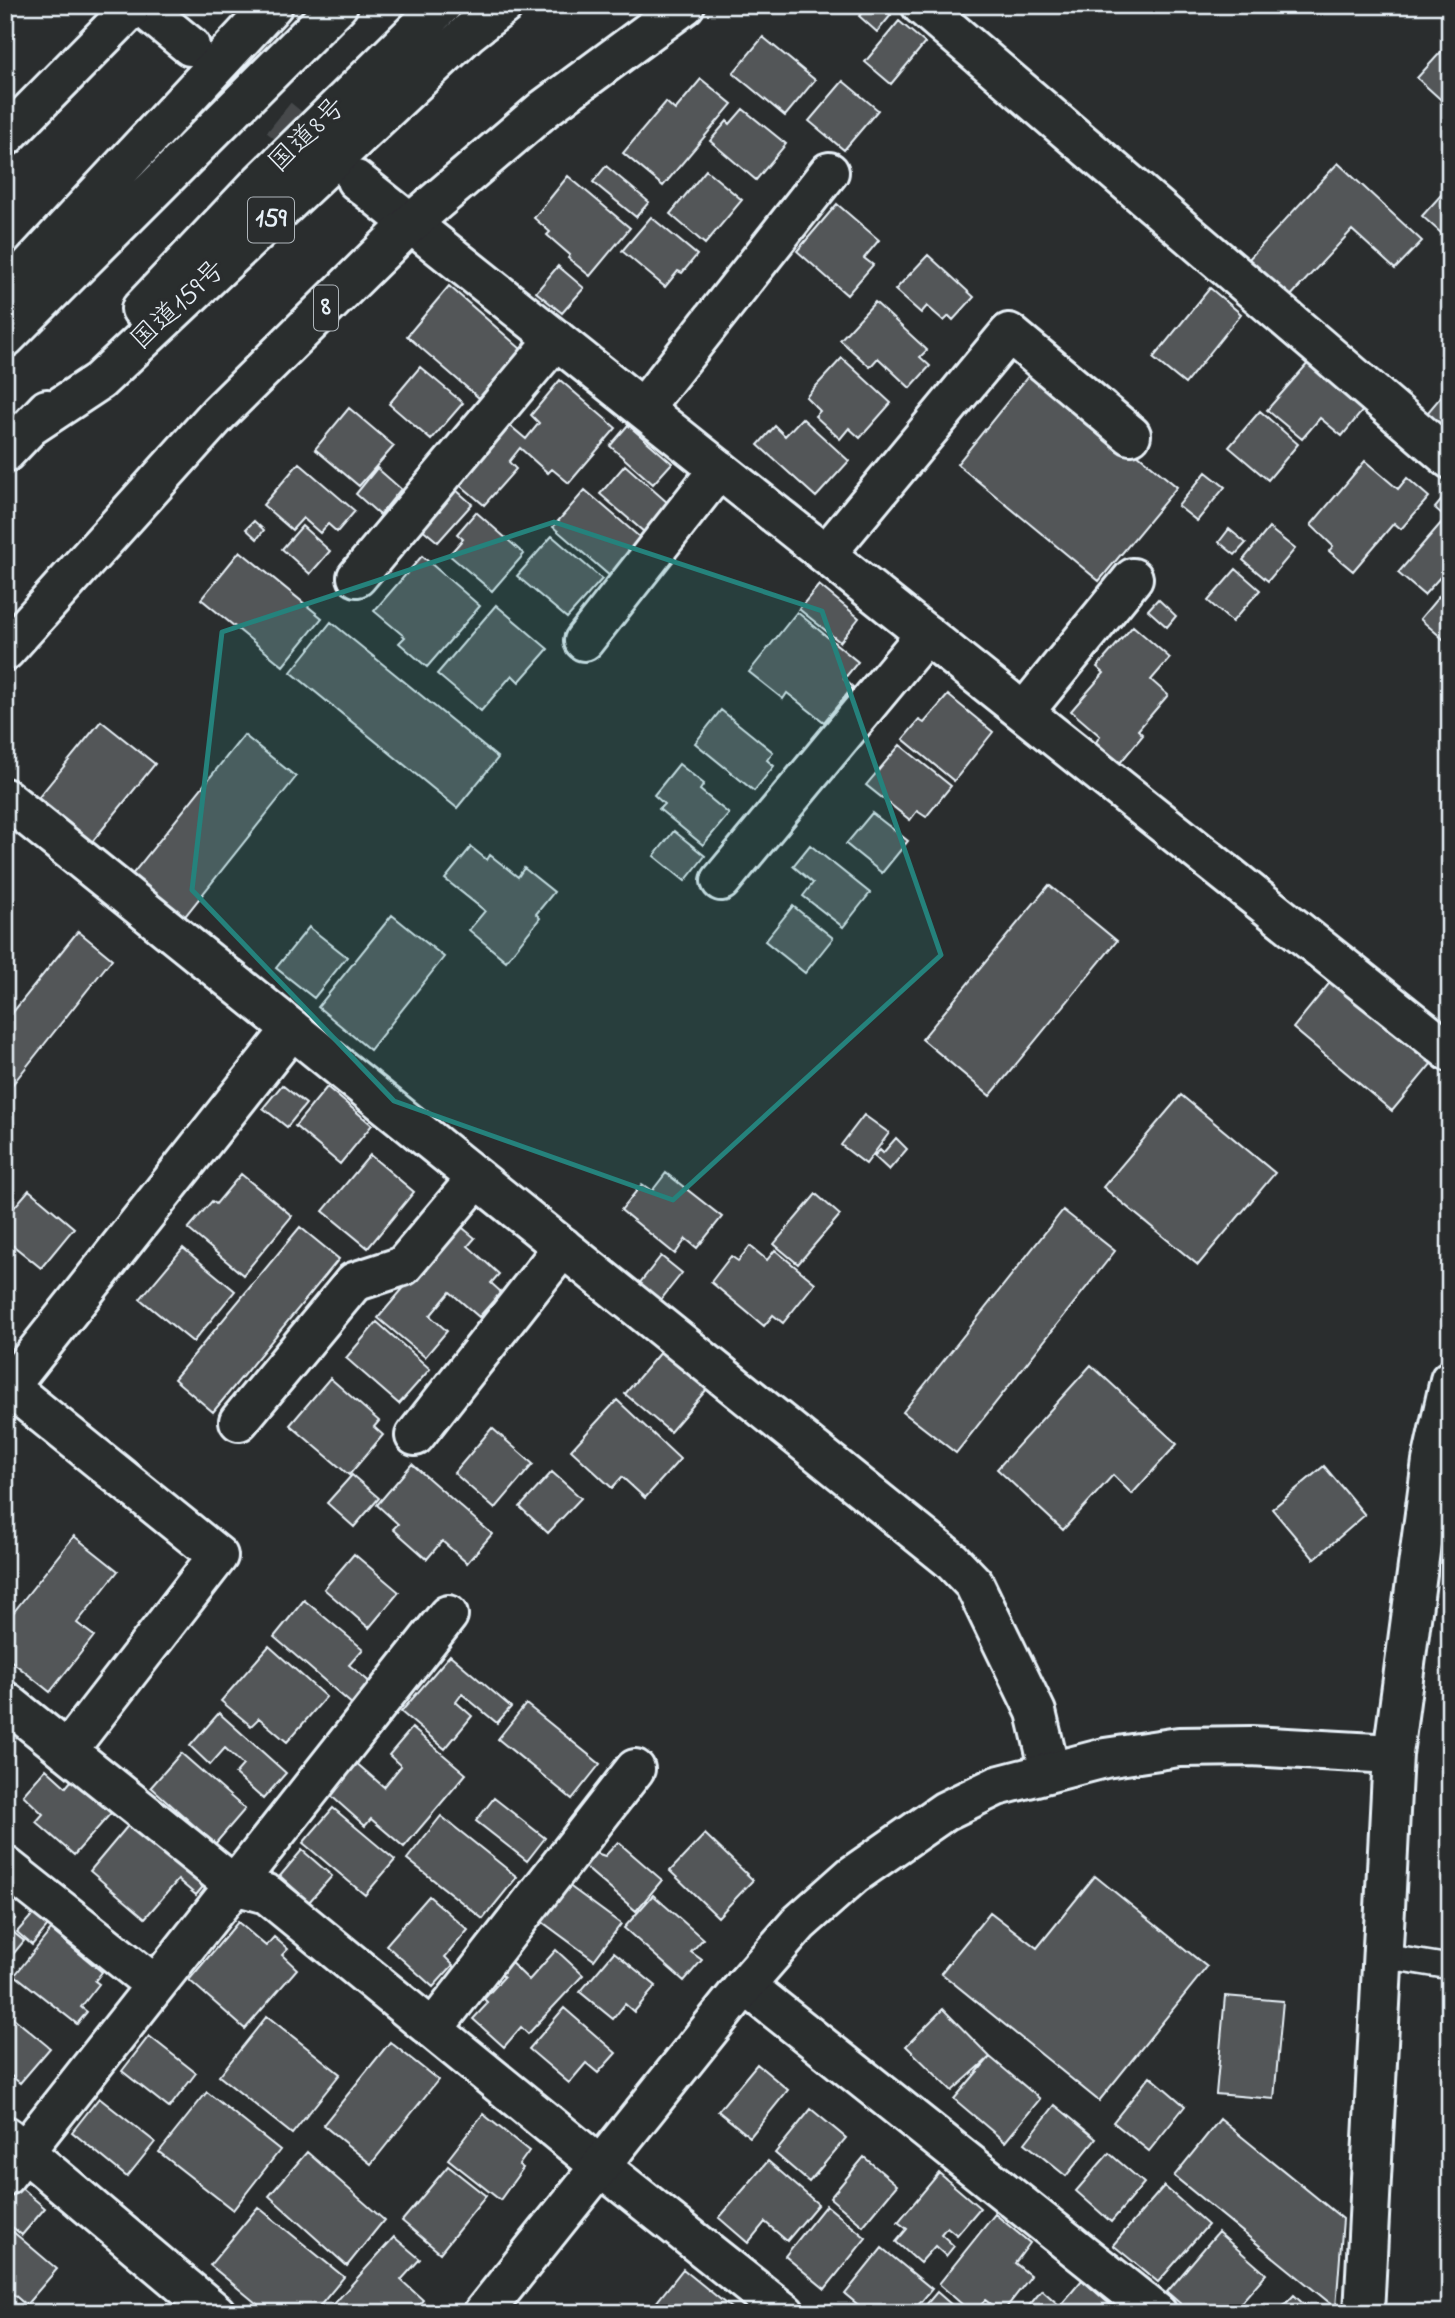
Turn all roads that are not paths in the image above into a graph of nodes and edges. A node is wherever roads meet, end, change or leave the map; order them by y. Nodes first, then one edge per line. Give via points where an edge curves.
1 (138, 5) edge
2 (272, 5) edge
3 (338, 5) edge
4 (442, 5) edge
5 (504, 5) edge
6 (685, 5) edge
7 (921, 5) edge
8 (190, 46) tunnel mouth
9 (5, 136) edge
10 (829, 172) dead end
11 (356, 180) tunnel mouth
12 (411, 223) junction
13 (5, 293) edge
14 (5, 338) edge
15 (556, 339) junction
16 (643, 408) junction
17 (1131, 435) dead end
18 (18, 440) edge
19 (1450, 459) edge
20 (719, 470) junction
21 (826, 554) junction
22 (358, 578) dead end
23 (1133, 578) dead end
24 (926, 634) junction
25 (584, 641) dead end
26 (5, 651) edge
27 (1024, 712) junction
28 (5, 798) edge
29 (722, 881) dead end
30 (292, 1028) junction
31 (1450, 1052) edge
32 (477, 1178) junction
33 (564, 1247) junction
34 (1450, 1380) edge
35 (7, 1389) edge
36 (239, 1421) dead end
37 (415, 1436) dead end
38 (448, 1615) dead end
39 (5, 1702) edge
40 (67, 1751) junction
41 (1393, 1754) junction
42 (635, 1769) dead end
43 (1050, 1771) junction
44 (5, 1866) edge
45 (234, 1885) junction
46 (1383, 1955) junction
47 (1450, 1967) edge
48 (155, 1985) junction
49 (745, 1985) junction
50 (433, 2029) junction
51 (12, 2154) edge
52 (600, 2166) junction
53 (216, 2313) edge
54 (483, 2313) edge
55 (785, 2313) edge
56 (1157, 2313) edge
57 (1364, 2313) edge

1 - 8 main road
1 - 9 main road
2 - 13 main road
3 - 14 main road
4 - 18 main road, 国道8号 via 261,182
5 - 18 main road, 国道159号 / 159 via 468,33 99,381
6 - 12 main road, 8 via 544,109
7 - 19 main road
10 - 16 main road
11 - 12 main road
12 - 15 main road
12 - 26 main road, 8 via 218,415
15 - 16 main road
15 - 22 main road
16 - 20 main road
17 - 21 main road via 1009,333
20 - 21 main road
20 - 25 main road
21 - 24 main road
23 - 27 main road
24 - 27 main road
24 - 29 main road
27 - 31 main road
28 - 30 main road
30 - 32 main road
30 - 35 main road
32 - 33 main road
32 - 36 main road via 403,1266 354,1282
33 - 37 main road
33 - 43 main road via 951,1560 974,1584 1036,1712
34 - 41 main road via 1432,1461
35 - 40 main road via 218,1556
38 - 45 main road
39 - 40 main road
40 - 45 main road
41 - 43 main road via 1179,1747
41 - 46 main road
42 - 50 main road
43 - 49 main road via 997,1786 945,1811 891,1847 799,1923
44 - 48 main road
45 - 48 main road
45 - 50 main road via 267,1894
46 - 47 lane
46 - 57 main road
48 - 51 main road
49 - 52 main road
49 - 56 main road
50 - 52 main road
51 - 53 main road
52 - 54 main road
52 - 55 main road

